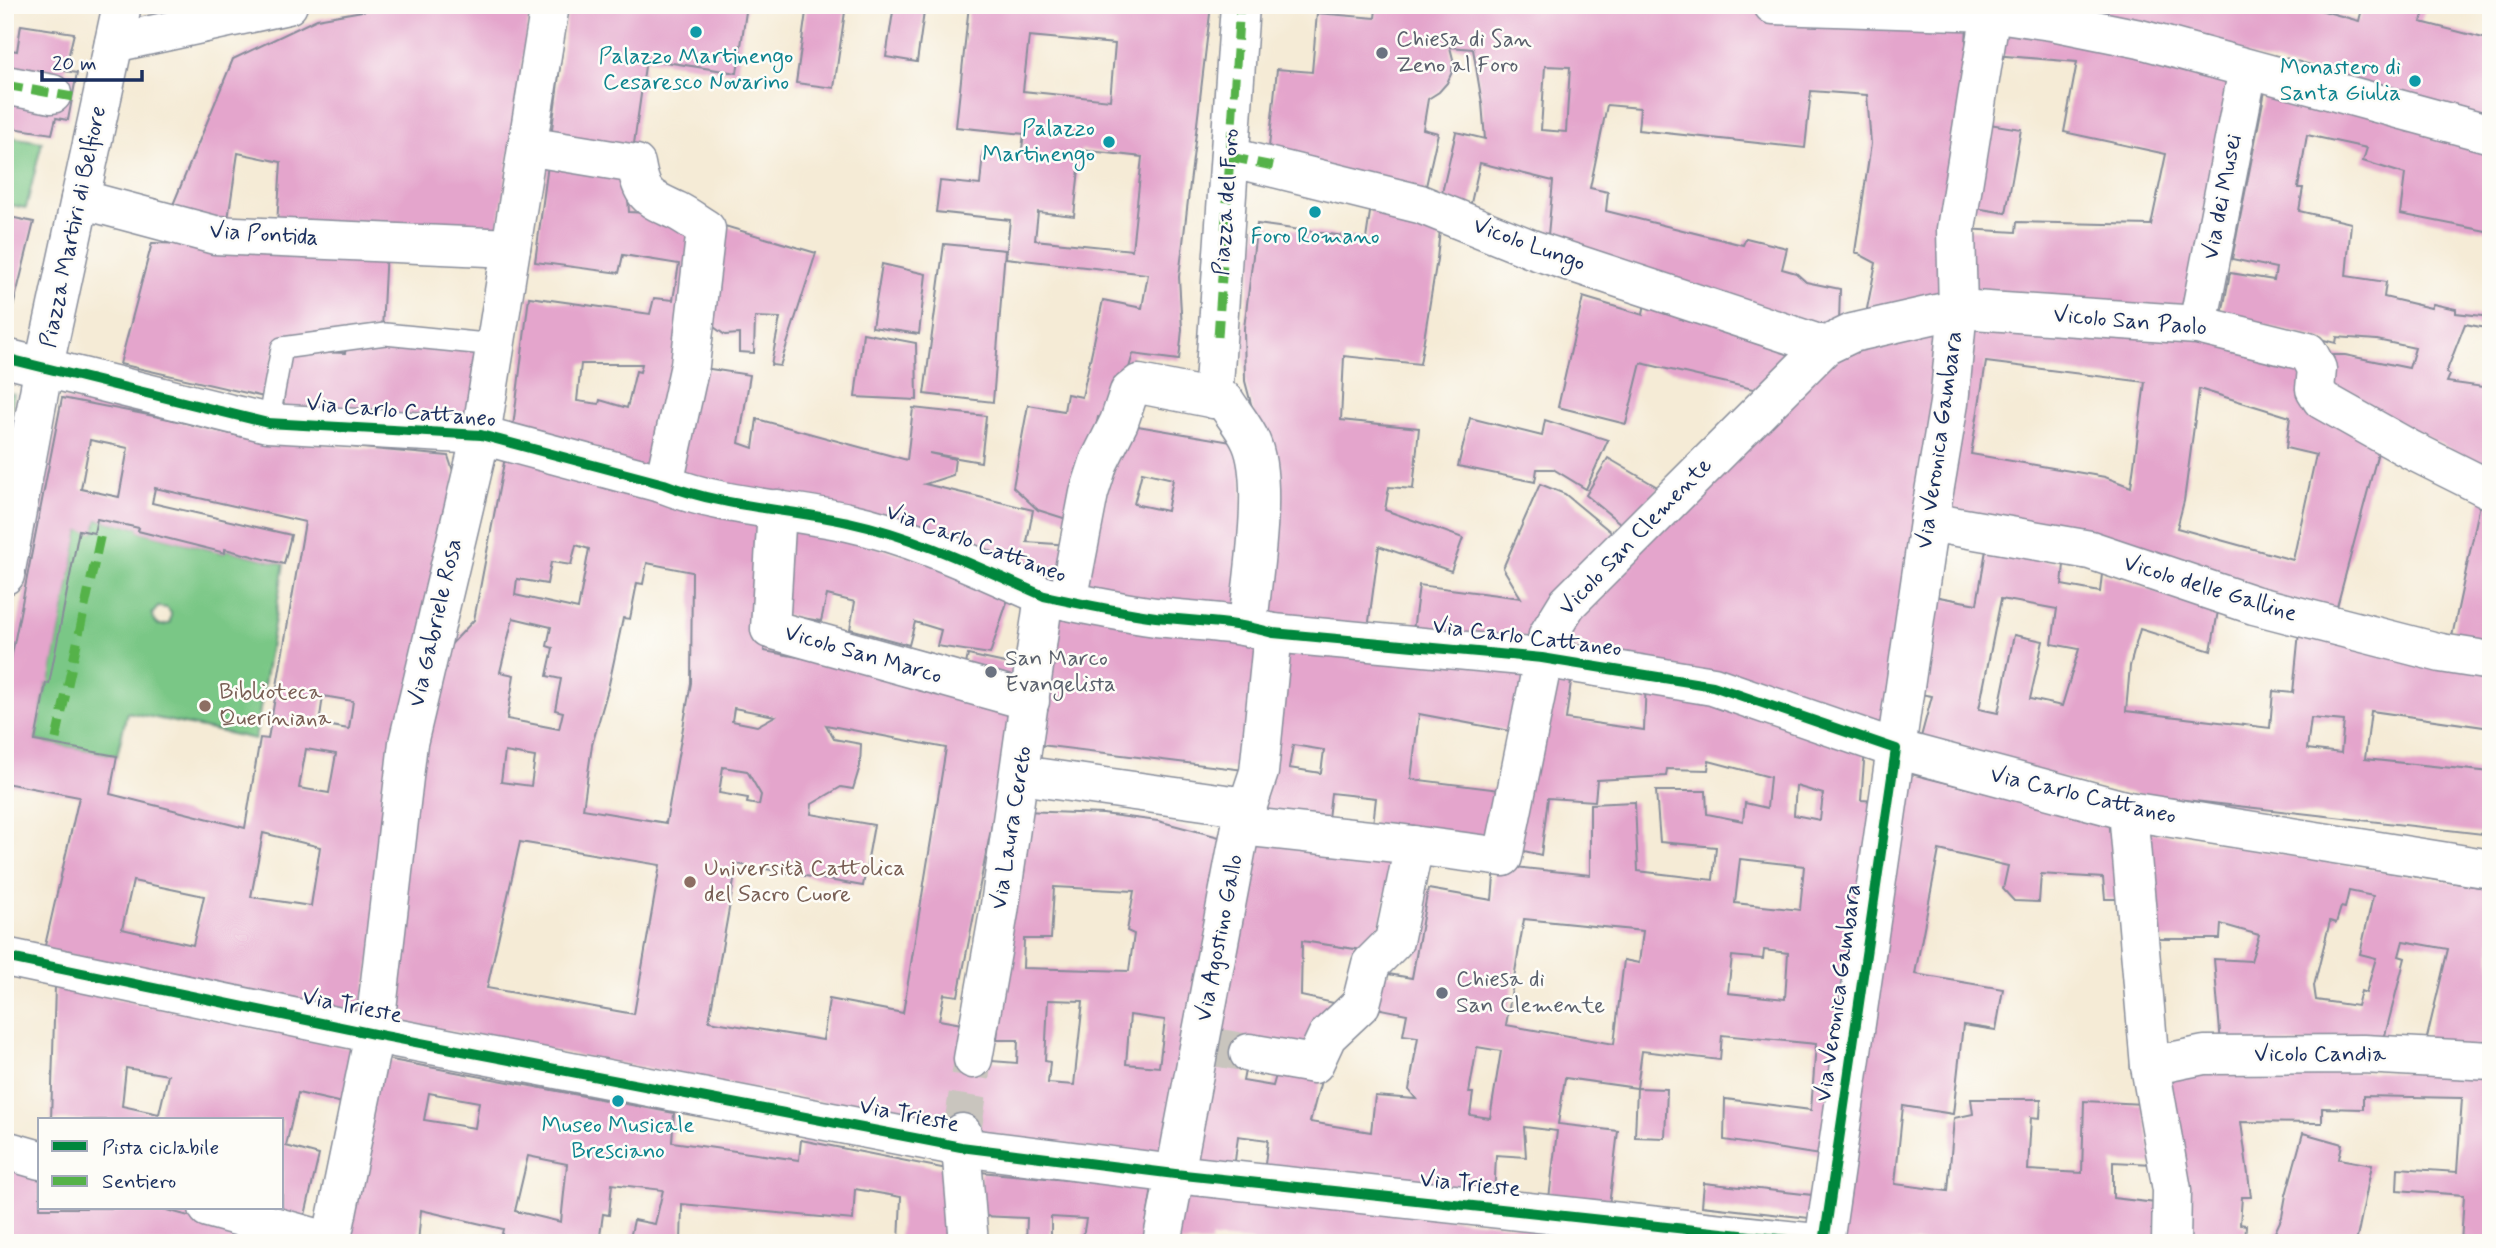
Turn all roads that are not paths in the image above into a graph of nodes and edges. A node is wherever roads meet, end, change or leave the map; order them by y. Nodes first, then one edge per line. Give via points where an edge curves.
1 (122, 5) edge
2 (288, 5) edge
3 (550, 5) edge
4 (1240, 5) edge
5 (1773, 5) edge
6 (1785, 6) edge
7 (1992, 8) edge
8 (114, 43) junction
9 (2249, 69) junction
10 (5, 85) edge
11 (52, 94) dead end
12 (2491, 134) edge
13 (527, 146) junction
14 (1230, 157) junction
15 (80, 199) junction
16 (511, 248) junction
17 (1958, 309) junction
18 (2198, 325) junction
19 (496, 345) junction
20 (1825, 346) junction
21 (5, 358) edge
22 (44, 366) junction
23 (1213, 399) junction
24 (268, 423) junction
25 (481, 435) junction
26 (1251, 442) joint
27 (664, 484) junction
28 (2491, 489) edge
29 (776, 509) junction
30 (1929, 522) junction
31 (5, 575) edge
32 (1056, 598) junction
33 (1261, 629) junction
34 (1545, 646) junction
35 (2491, 661) edge
36 (1030, 701) junction
37 (1896, 749) junction
38 (1020, 775) junction
39 (2128, 811) junction
40 (1244, 816) junction
41 (1414, 845) junction
42 (2491, 869) edge
43 (5, 957) edge
44 (374, 1034) junction
45 (1249, 1053) tunnel mouth
46 (973, 1059) tunnel mouth
47 (2491, 1061) edge
48 (2150, 1066) junction
49 (961, 1140) junction
50 (5, 1150) edge
51 (38, 1159) edge
52 (1175, 1174) junction
53 (215, 1210) edge
54 (331, 1242) edge
55 (969, 1243) edge
56 (1162, 1243) edge
57 (1816, 1243) edge
58 (1824, 1243) edge
59 (2171, 1243) edge

1 - 8 street, Piazza Martiri di Belfiore
2 - 8 street
3 - 13 street, Via Gabriele Rosa
4 - 14 street, Piazza del Foro
5 - 6 street
6 - 7 street
7 - 9 street via 2140,39
7 - 17 street, Via Veronica Gambara via 1956,229
8 - 15 street, Piazza Martiri di Belfiore
9 - 12 street
9 - 18 street, Via dei Musei
10 - 11 street
13 - 16 street, Via Gabriele Rosa
13 - 27 street via 636,164 639,180 652,201 706,229 690,365
14 - 20 street, Vicolo Lungo via 1420,204 1534,250
14 - 23 street, Piazza del Foro
15 - 16 street, Via Pontida via 215,235
15 - 22 street, Piazza Martiri di Belfiore
16 - 19 street, Via Gabriele Rosa
17 - 18 street, Vicolo San Paolo
17 - 20 street, Vicolo San Clemente via 1852,333
17 - 30 street, Via Veronica Gambara via 1949,403
18 - 28 street, Vicolo San Paolo via 2308,352 2317,369 2315,389 2322,400
19 - 24 lane via 386,334 282,348
19 - 25 street, Via Gabriele Rosa
20 - 34 street, Vicolo San Clemente via 1567,604
21 - 22 street, Via Carlo Cattaneo
22 - 24 street, Via Carlo Cattaneo
22 - 31 street, Piazza Martiri di Belfiore
23 - 26 street, Via Laura Cereto via 1225,401
23 - 32 street, Via Laura Cereto via 1139,384 1129,391 1099,462
24 - 25 street, Via Carlo Cattaneo
25 - 27 street, Via Carlo Cattaneo
25 - 44 street, Via Gabriele Rosa via 408,743
26 - 33 street, Via Agostino Gallo via 1259,514
27 - 29 street, Via Carlo Cattaneo via 690,494
29 - 32 street, Via Carlo Cattaneo via 909,538
29 - 36 street, Vicolo San Marco via 769,629
30 - 35 street, Vicolo delle Galline via 2090,550 2254,605 2441,653
30 - 37 street, Via Veronica Gambara
32 - 33 street, Via Carlo Cattaneo via 1153,617
32 - 36 street, Via Laura Cereto
33 - 34 street, Via Carlo Cattaneo
33 - 40 street, Via Agostino Gallo via 1259,772
34 - 37 street, Via Carlo Cattaneo via 1713,686
34 - 41 street, Vicolo San Clemente via 1503,857
36 - 38 street, Via Laura Cereto
37 - 39 street, Via Carlo Cattaneo
37 - 58 street, Via Veronica Gambara
38 - 40 street, Vicolo San Clemente
38 - 46 street, Via Laura Cereto
39 - 42 street, Via Carlo Cattaneo
39 - 48 street
40 - 41 street, Vicolo San Clemente
40 - 52 street, Via Agostino Gallo via 1204,1045
41 - 45 street via 1394,942 1371,964 1361,1004 1327,1036 1314,1064
43 - 44 street, Via Trieste
44 - 49 street, Via Trieste
44 - 54 street, Via Gabriele Rosa
47 - 48 street, Vicolo Candia via 2364,1054 2204,1055
48 - 59 street via 2172,1190
49 - 52 street, Via Trieste
49 - 55 street
50 - 51 street
52 - 56 street, Via Agostino Gallo
52 - 57 street, Via Trieste
53 - 54 street

